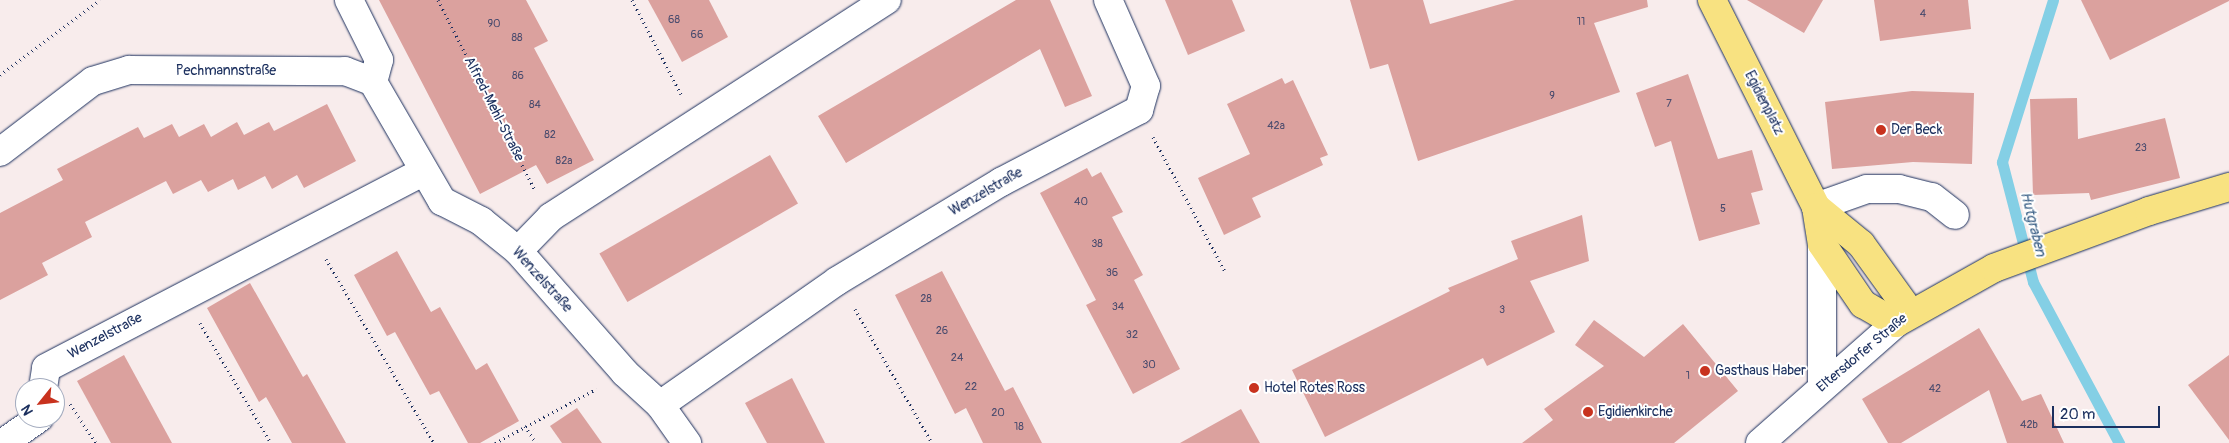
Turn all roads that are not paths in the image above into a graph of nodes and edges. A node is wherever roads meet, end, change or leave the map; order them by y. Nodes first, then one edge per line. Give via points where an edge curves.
1 (349, 0) edge
2 (887, 0) edge
3 (1108, 0) edge
4 (1712, 0) edge
5 (373, 82) junction
6 (0, 152) edge
7 (422, 172) junction
8 (2229, 187) edge
9 (1816, 207) junction
10 (1954, 215) dead end
11 (1822, 244) junction
12 (518, 251) junction
13 (1903, 317) junction
14 (44, 378) edge
15 (1822, 387) junction
16 (660, 405) junction
17 (25, 428) edge
18 (3, 443) edge
19 (687, 443) edge
20 (1760, 443) edge

1 - 5 street via 379,60
2 - 12 street via 551,217
3 - 16 street, Wenzelstraße via 1146,86 1139,110 1001,182 837,281
4 - 9 main road, Egidienplatz
5 - 6 street, Pechmannstraße via 344,71 129,70 92,81
5 - 7 street
7 - 12 street, Wenzelstraße via 442,201 481,221
7 - 14 street, Wenzelstraße via 308,228 46,368
8 - 13 main road, Eltersdorfer Straße via 1994,268
9 - 10 street via 1866,189 1899,189 1932,197
9 - 11 main road, Egidienplatz
9 - 13 main road, Egidienplatz via 1861,244
11 - 13 main road, Egidienplatz via 1863,304
11 - 15 street via 1826,307
12 - 16 street, Wenzelstraße via 625,373
13 - 15 street, Eltersdorfer Straße
15 - 20 street, Eltersdorfer Straße
16 - 19 street, Wenzelstraße
17 - 18 street

